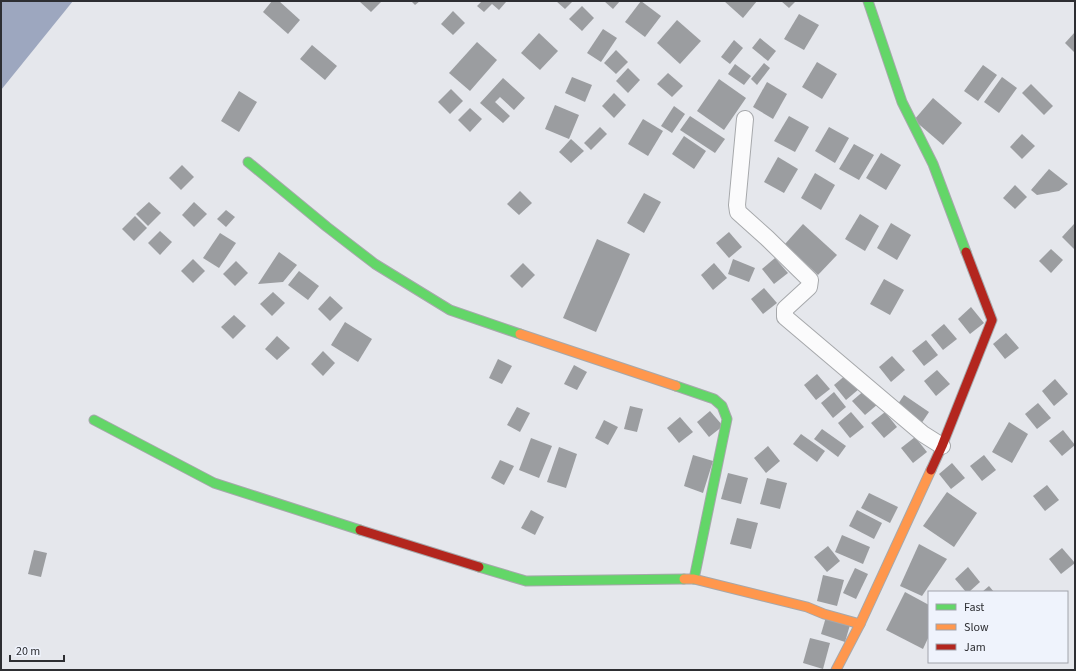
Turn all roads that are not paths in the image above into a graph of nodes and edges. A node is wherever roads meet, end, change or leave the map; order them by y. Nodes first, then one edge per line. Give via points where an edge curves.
1 (868, 1) edge
2 (745, 119) dead end
3 (248, 162) dead end
4 (94, 420) dead end
5 (942, 446) junction
6 (694, 579) junction
7 (860, 624) junction
8 (836, 670) edge

1 - 5 street via 902,102 933,164 992,320
2 - 5 street via 738,212 810,280 809,287 785,309 785,316 923,434
3 - 6 street via 375,264 450,310 714,398 722,406 727,419
4 - 6 street via 214,483 526,581
5 - 7 street
6 - 7 street via 807,607
7 - 8 street

